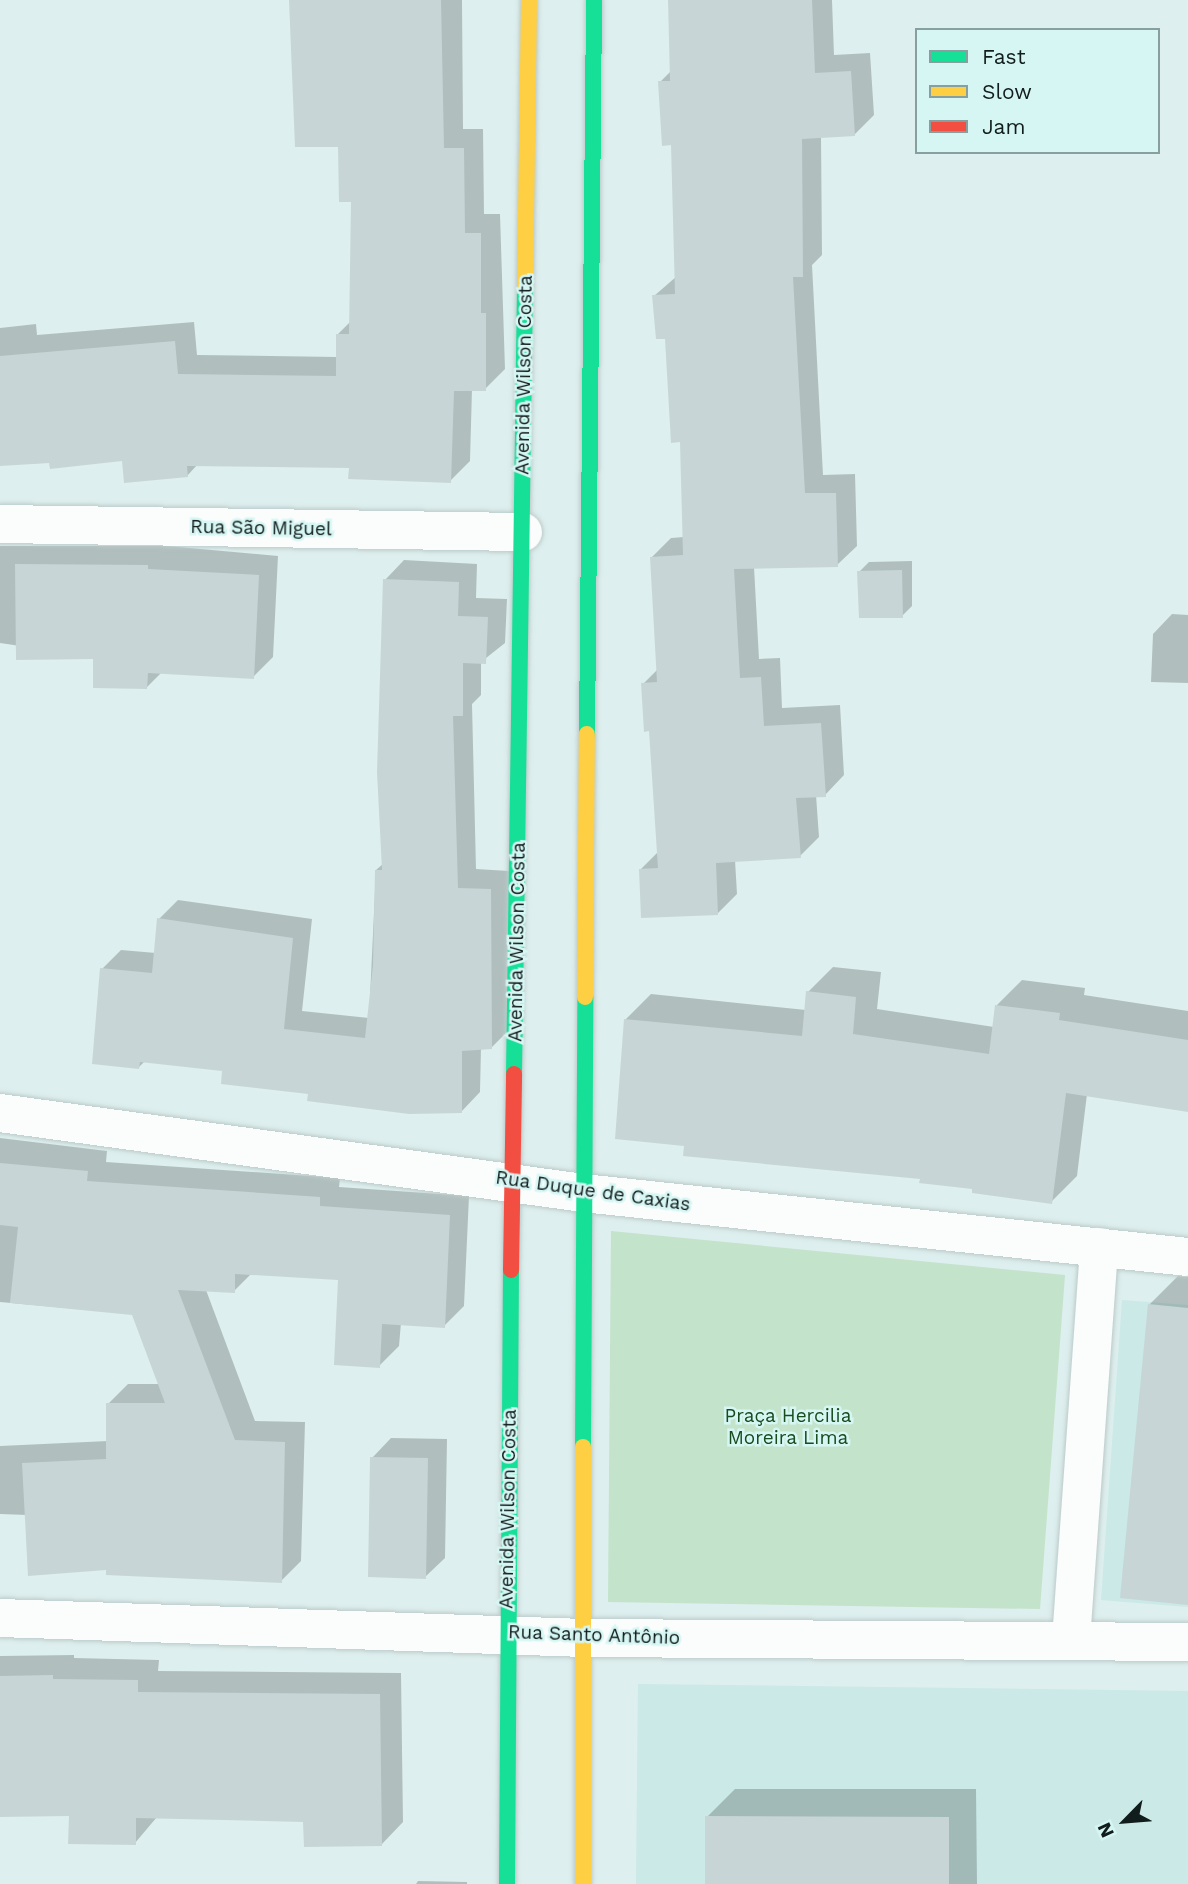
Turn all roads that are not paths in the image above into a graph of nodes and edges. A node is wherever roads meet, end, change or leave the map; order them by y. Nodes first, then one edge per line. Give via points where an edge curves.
1 (529, 0) edge
2 (594, 0) edge
3 (0, 524) edge
4 (523, 532) junction
5 (0, 1113) edge
6 (514, 1180) junction
7 (583, 1193) junction
8 (1099, 1247) junction
9 (1188, 1257) edge
10 (0, 1618) edge
11 (506, 1632) junction
12 (585, 1638) junction
13 (1071, 1640) junction
14 (1188, 1642) edge
15 (507, 1884) edge
16 (583, 1884) edge

1 - 4 street, Avenida Wilson Costa
2 - 7 street
3 - 4 street, Rua São Miguel
4 - 6 street, Avenida Wilson Costa
5 - 6 street, Rua Duque de Caxias
6 - 7 street, Rua Duque de Caxias
6 - 11 street, Avenida Wilson Costa
7 - 8 street, Rua Duque de Caxias
7 - 12 street
8 - 9 street, Rua Duque de Caxias
8 - 13 street
10 - 11 street, Rua Santo Antônio
11 - 12 street, Rua Santo Antônio
11 - 15 street, Avenida Wilson Costa
12 - 13 street, Rua Santo Antônio
12 - 16 street
13 - 14 street, Rua Santo Antônio

